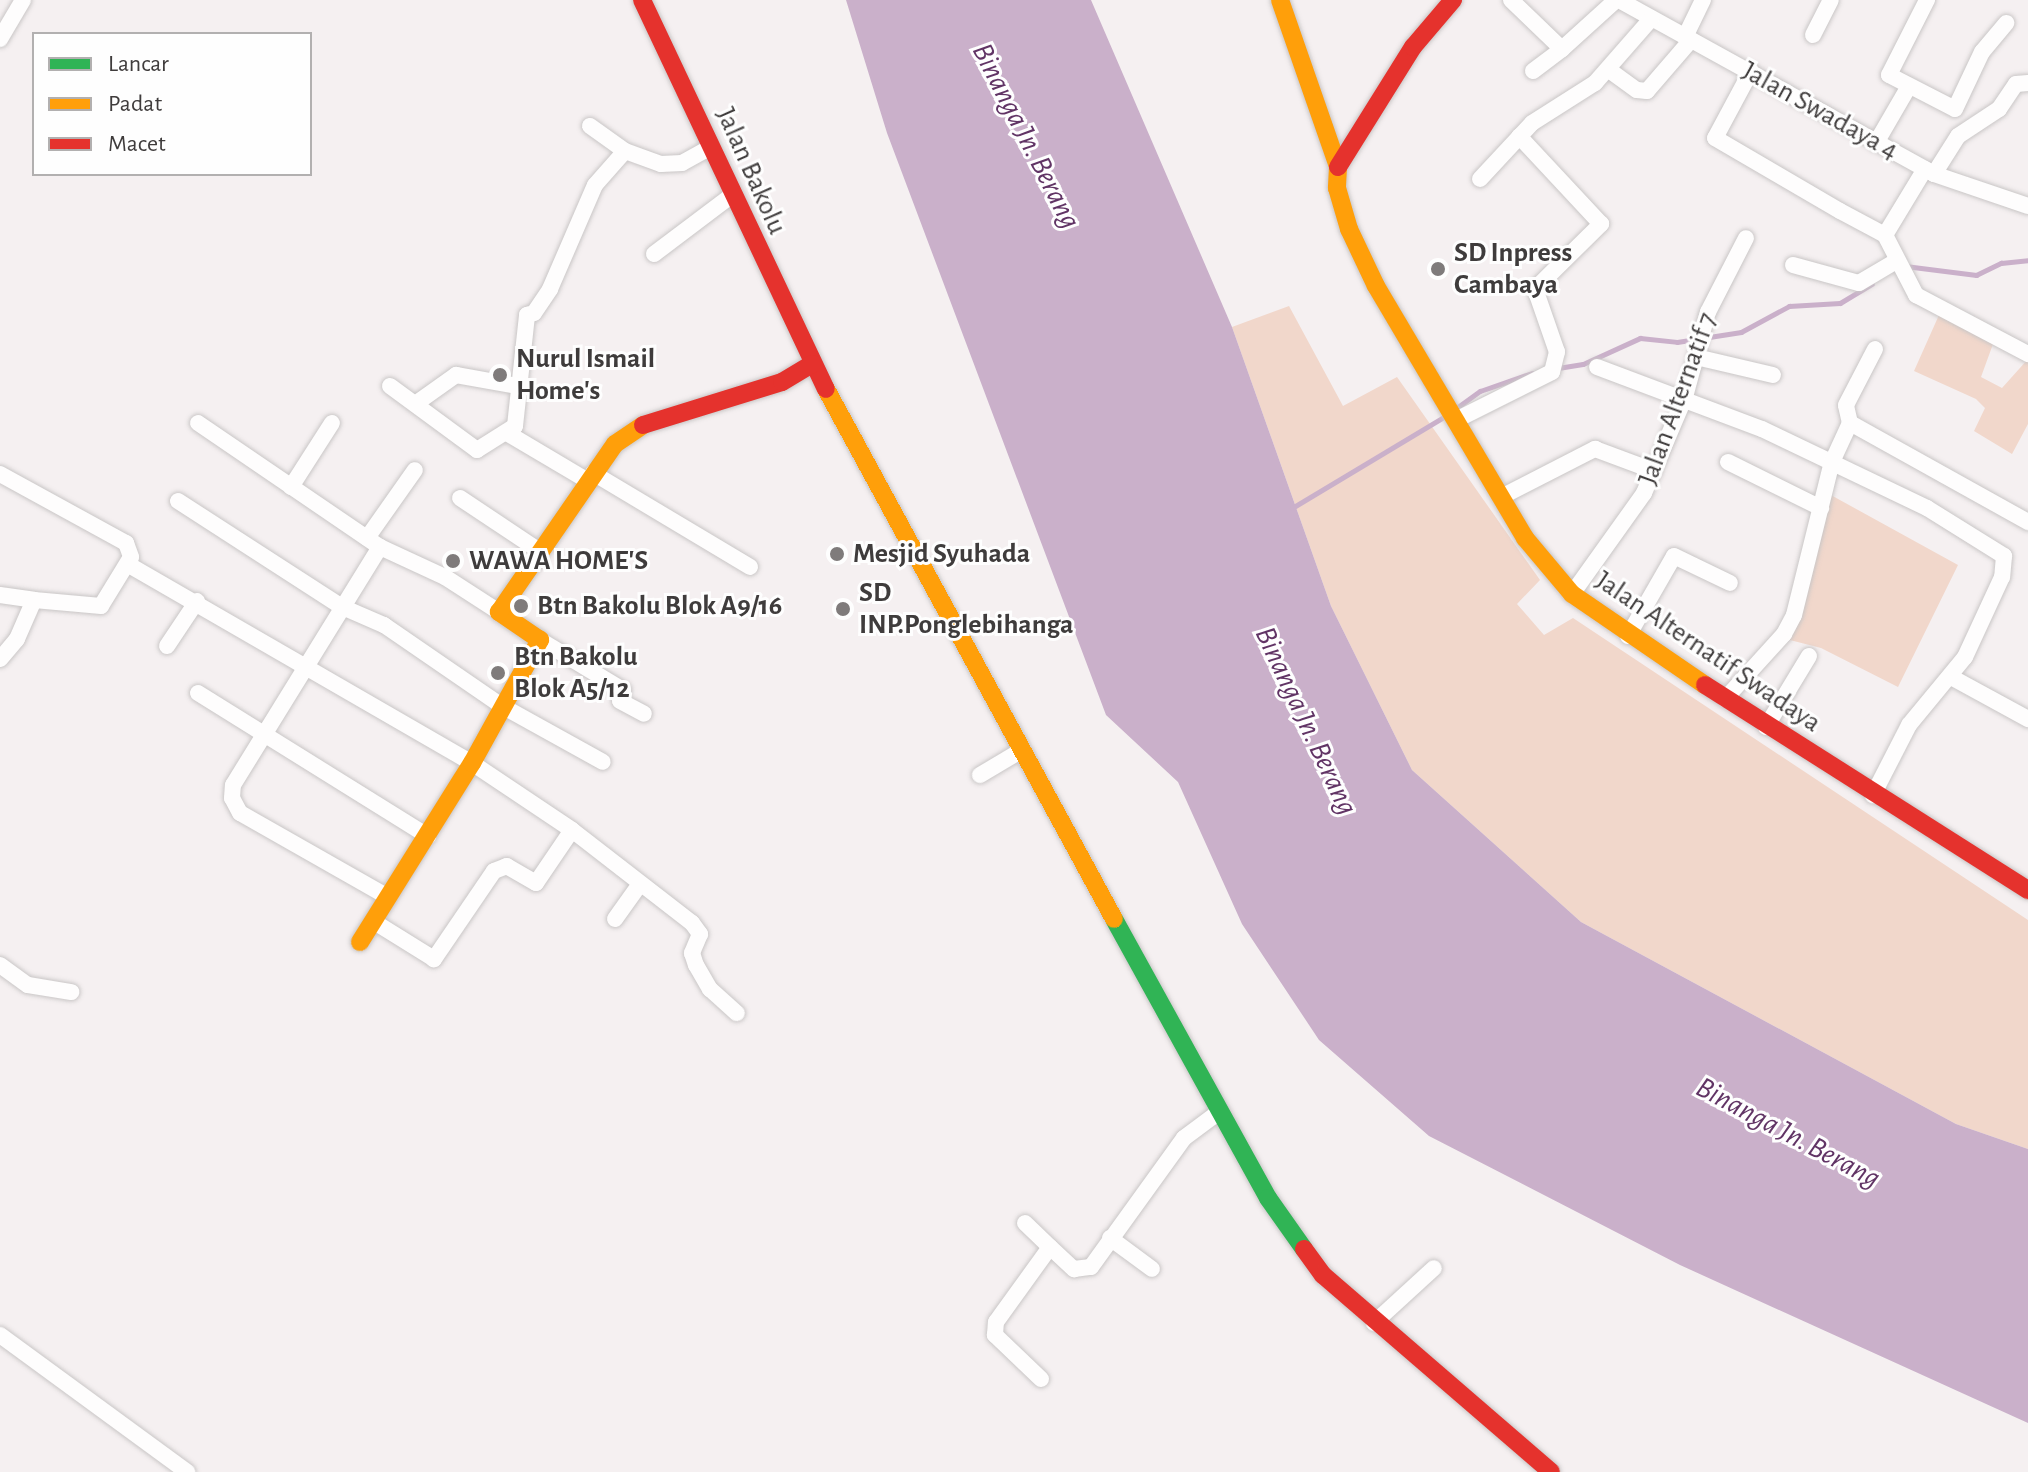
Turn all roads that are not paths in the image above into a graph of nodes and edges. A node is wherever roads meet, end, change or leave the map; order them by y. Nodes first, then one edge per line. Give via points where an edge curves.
1 (23, 0) edge
2 (642, 0) edge
3 (1280, 0) edge
4 (1453, 0) edge
5 (1511, 0) edge
6 (1618, 0) edge
7 (1703, 0) edge
8 (1831, 0) edge
9 (1927, 0) edge
10 (1651, 19) junction
11 (2006, 23) dead end
12 (1813, 35) dead end
13 (0, 39) edge
14 (1688, 39) junction
15 (1562, 49) junction
16 (1609, 70) junction
17 (1533, 71) dead end
18 (1751, 71) junction
19 (2028, 83) edge
20 (1909, 86) junction
21 (590, 126) dead end
22 (1519, 136) junction
23 (1876, 143) junction
24 (709, 148) junction
25 (625, 151) junction
26 (1338, 167) junction
27 (1929, 171) junction
28 (1480, 179) dead end
29 (731, 196) junction
30 (2028, 206) edge
31 (1885, 235) junction
32 (1746, 238) dead end
33 (654, 254) dead end
34 (1896, 261) junction
35 (1793, 265) dead end
36 (1875, 349) dead end
37 (2028, 354) edge
38 (1696, 357) junction
39 (812, 364) junction
40 (1597, 367) dead end
41 (1773, 375) dead end
42 (390, 386) dead end
43 (518, 386) junction
44 (1685, 397) junction
45 (418, 402) junction
46 (1458, 419) junction
47 (198, 423) dead end
48 (332, 423) dead end
49 (1850, 423) junction
50 (507, 433) junction
51 (1728, 462) dead end
52 (1832, 462) junction
53 (415, 470) dead end
54 (1654, 471) junction
55 (0, 474) edge
56 (590, 476) junction
57 (291, 487) junction
58 (1501, 497) junction
59 (460, 498) dead end
60 (178, 501) dead end
61 (1821, 508) junction
62 (2028, 522) edge
63 (373, 542) junction
64 (538, 550) junction
65 (129, 565) junction
66 (750, 567) dead end
67 (1730, 583) dead end
68 (1572, 594) junction
69 (0, 595) edge
70 (34, 600) junction
71 (197, 601) junction
72 (340, 606) junction
73 (499, 612) junction
74 (1628, 636) junction
75 (540, 640) junction
76 (167, 646) dead end
77 (1809, 656) dead end
78 (0, 659) edge
79 (303, 669) junction
80 (1951, 677) junction
81 (198, 693) dead end
82 (1725, 699) junction
83 (502, 706) junction
84 (644, 714) dead end
85 (2027, 716) edge
86 (1766, 727) junction
87 (264, 739) junction
88 (1015, 754) junction
89 (603, 762) dead end
90 (472, 763) junction
91 (980, 775) dead end
92 (1873, 795) junction
93 (572, 830) junction
94 (428, 836) junction
95 (640, 884) junction
96 (2028, 890) edge
97 (388, 897) junction
98 (615, 919) dead end
99 (373, 921) junction
100 (360, 942) dead end
101 (0, 965) edge
102 (71, 992) dead end
103 (737, 1013) dead end
104 (1216, 1113) junction
105 (1025, 1223) dead end
106 (1110, 1238) junction
107 (1050, 1247) junction
108 (1434, 1268) dead end
109 (1152, 1269) dead end
110 (1374, 1323) junction
111 (0, 1335) edge
112 (1041, 1379) dead end
113 (187, 1472) edge
114 (1551, 1472) edge

1 - 13 street
2 - 24 street, Jalan Bakolu
3 - 26 street, Jalan Alternatif Swadaya
4 - 26 street via 1413,47
5 - 15 street
6 - 10 street, Jalan Swadaya 4
6 - 15 street
7 - 14 street
8 - 12 street
9 - 20 street via 1889,72
10 - 14 street, Jalan Swadaya 4
10 - 16 street
11 - 20 street via 1982,52 1955,109
14 - 16 street via 1647,91
14 - 18 street, Jalan Swadaya 4
15 - 17 street
16 - 22 street
18 - 23 street, Jalan Swadaya 4
18 - 31 street via 1715,138
19 - 27 street via 2016,84 1999,109 1958,136
20 - 23 street
21 - 25 street
22 - 28 street
22 - 46 street via 1601,224 1535,289 1557,352 1552,372
23 - 27 street, Jalan Swadaya 4
24 - 25 street via 674,164
24 - 29 street, Jalan Bakolu
25 - 43 street via 595,185 550,289 527,315
26 - 46 street, Jalan Alternatif Swadaya via 1337,188 1361,255
27 - 30 street, Jalan Swadaya 4
27 - 31 street
29 - 33 street
29 - 39 street, Jalan Bakolu
31 - 34 street
32 - 38 street, Jalan Alternatif 7 via 1708,312
34 - 35 street via 1859,283
34 - 37 street via 1910,289 1926,303
36 - 49 street via 1846,405 1844,415
38 - 41 street
38 - 44 street, Jalan Alternatif 7
39 - 56 street via 782,382 639,426 615,444
39 - 88 street, Jalan Bakolu
40 - 44 street
42 - 45 street
43 - 45 street via 456,375
43 - 50 street via 515,426
44 - 52 street
44 - 54 street, Jalan Alternatif 7
45 - 50 street via 477,450
46 - 58 street, Jalan Alternatif Swadaya
47 - 57 street
48 - 57 street
49 - 52 street
49 - 62 street
50 - 56 street
51 - 61 street
52 - 61 street
52 - 80 street via 1927,508 2004,556 2002,577
53 - 63 street
54 - 58 street via 1595,449
54 - 68 street, Jalan Alternatif 7 via 1630,516
55 - 65 street via 126,543
56 - 64 street
56 - 66 street
57 - 63 street
58 - 68 street, Jalan Alternatif Swadaya via 1525,538
59 - 64 street
60 - 72 street
61 - 82 street via 1788,628
63 - 72 street
63 - 73 street via 445,577
64 - 73 street
65 - 70 street via 101,606
65 - 71 street
67 - 74 street via 1674,556
68 - 74 street, Jalan Alternatif Swadaya
69 - 70 street
70 - 78 street via 17,639
71 - 76 street
71 - 79 street
72 - 79 street
72 - 83 street via 384,625
73 - 75 street
74 - 82 street, Jalan Alternatif Swadaya
75 - 83 street
75 - 84 street via 623,690 620,701
77 - 86 street
79 - 87 street
79 - 90 street
80 - 85 street
80 - 92 street via 1909,725
81 - 87 street
82 - 86 street, Jalan Alternatif Swadaya
83 - 89 street
83 - 90 street
86 - 92 street, Jalan Alternatif Swadaya
87 - 94 street
87 - 97 street via 233,785 234,806
88 - 91 street
88 - 104 street, Jalan Bakolu
90 - 93 street
90 - 94 street
92 - 96 street, Jalan Alternatif Swadaya
93 - 95 street
93 - 99 street via 536,883 507,866 494,871 434,959
94 - 97 street
95 - 98 street
95 - 103 street via 698,930 692,953 696,965 710,989
97 - 99 street
99 - 100 street
101 - 102 street via 28,985
104 - 106 street via 1197,1126
104 - 110 street, Jalan Bakolu via 1306,1255
105 - 107 street
106 - 107 street via 1084,1270 1074,1269
106 - 109 street
107 - 112 street via 994,1328
108 - 110 street
110 - 114 street, Jalan Bakolu
111 - 113 street

